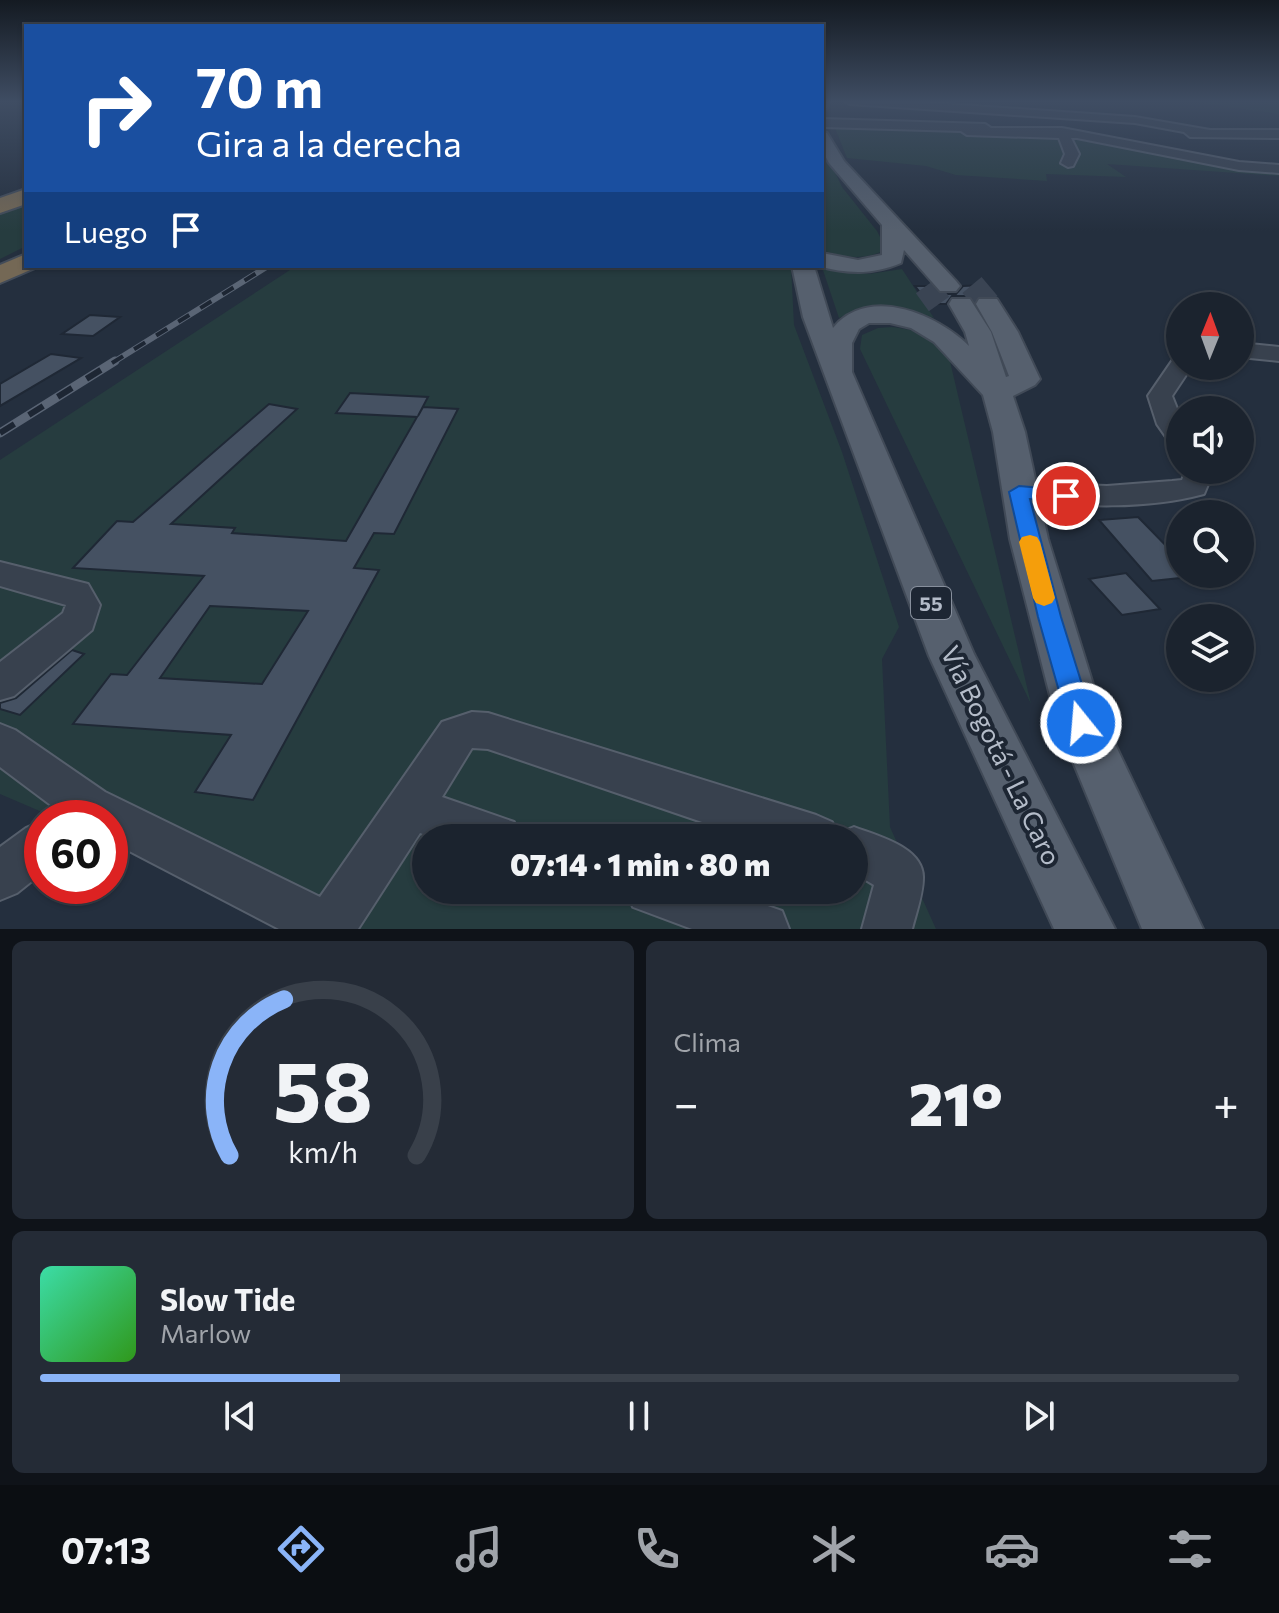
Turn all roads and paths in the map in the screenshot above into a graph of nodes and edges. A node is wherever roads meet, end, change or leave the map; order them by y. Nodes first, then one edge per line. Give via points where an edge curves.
1 (827, 144) edge
2 (1067, 144) edge
3 (1126, 144) edge
4 (1068, 163) dead end
5 (1279, 169) edge
6 (24, 196) edge
7 (0, 203) edge
8 (892, 223) junction
9 (824, 260) edge
10 (24, 263) edge
11 (804, 268) edge
12 (0, 275) edge
13 (955, 295) junction
14 (1254, 351) edge
15 (1279, 354) edge
16 (839, 375) junction
17 (1171, 380) edge
18 (996, 393) junction
19 (1166, 413) edge
20 (1195, 484) edge
21 (1019, 492) junction
22 (0, 574) edge
23 (0, 684) edge
24 (0, 743) edge
25 (68, 800) edge
26 (411, 808) junction
27 (457, 824) edge
28 (773, 824) edge
29 (128, 834) edge
30 (868, 856) edge
31 (24, 858) edge
32 (0, 876) edge
33 (691, 904) edge
34 (330, 928) edge
35 (764, 929) edge
36 (887, 929) edge
37 (1085, 929) edge
38 (1173, 929) edge

1 - 8 main road
2 - 4 street via 1072,154
3 - 5 street
6 - 7 highway
8 - 9 main road via 893,258 861,267
8 - 13 main road via 913,235
8 - 13 main road via 912,267
10 - 12 highway
11 - 16 main road, Vía Bogotá - La Caro / 55
13 - 18 main road
13 - 18 main road via 1005,332 1025,379
14 - 15 street
16 - 18 main road via 843,331 861,318 888,316 920,323 943,336
16 - 37 main road, Vía Bogotá - La Caro / 55 via 952,656
17 - 19 street via 1160,396
18 - 21 main road
20 - 21 street via 1164,493
21 - 38 main road via 1081,723
22 - 23 street via 76,593 83,605 79,620
24 - 25 street
26 - 27 street
26 - 28 street via 456,735 472,730
26 - 34 street
29 - 34 street
30 - 36 street via 900,876
31 - 32 street
33 - 35 street

